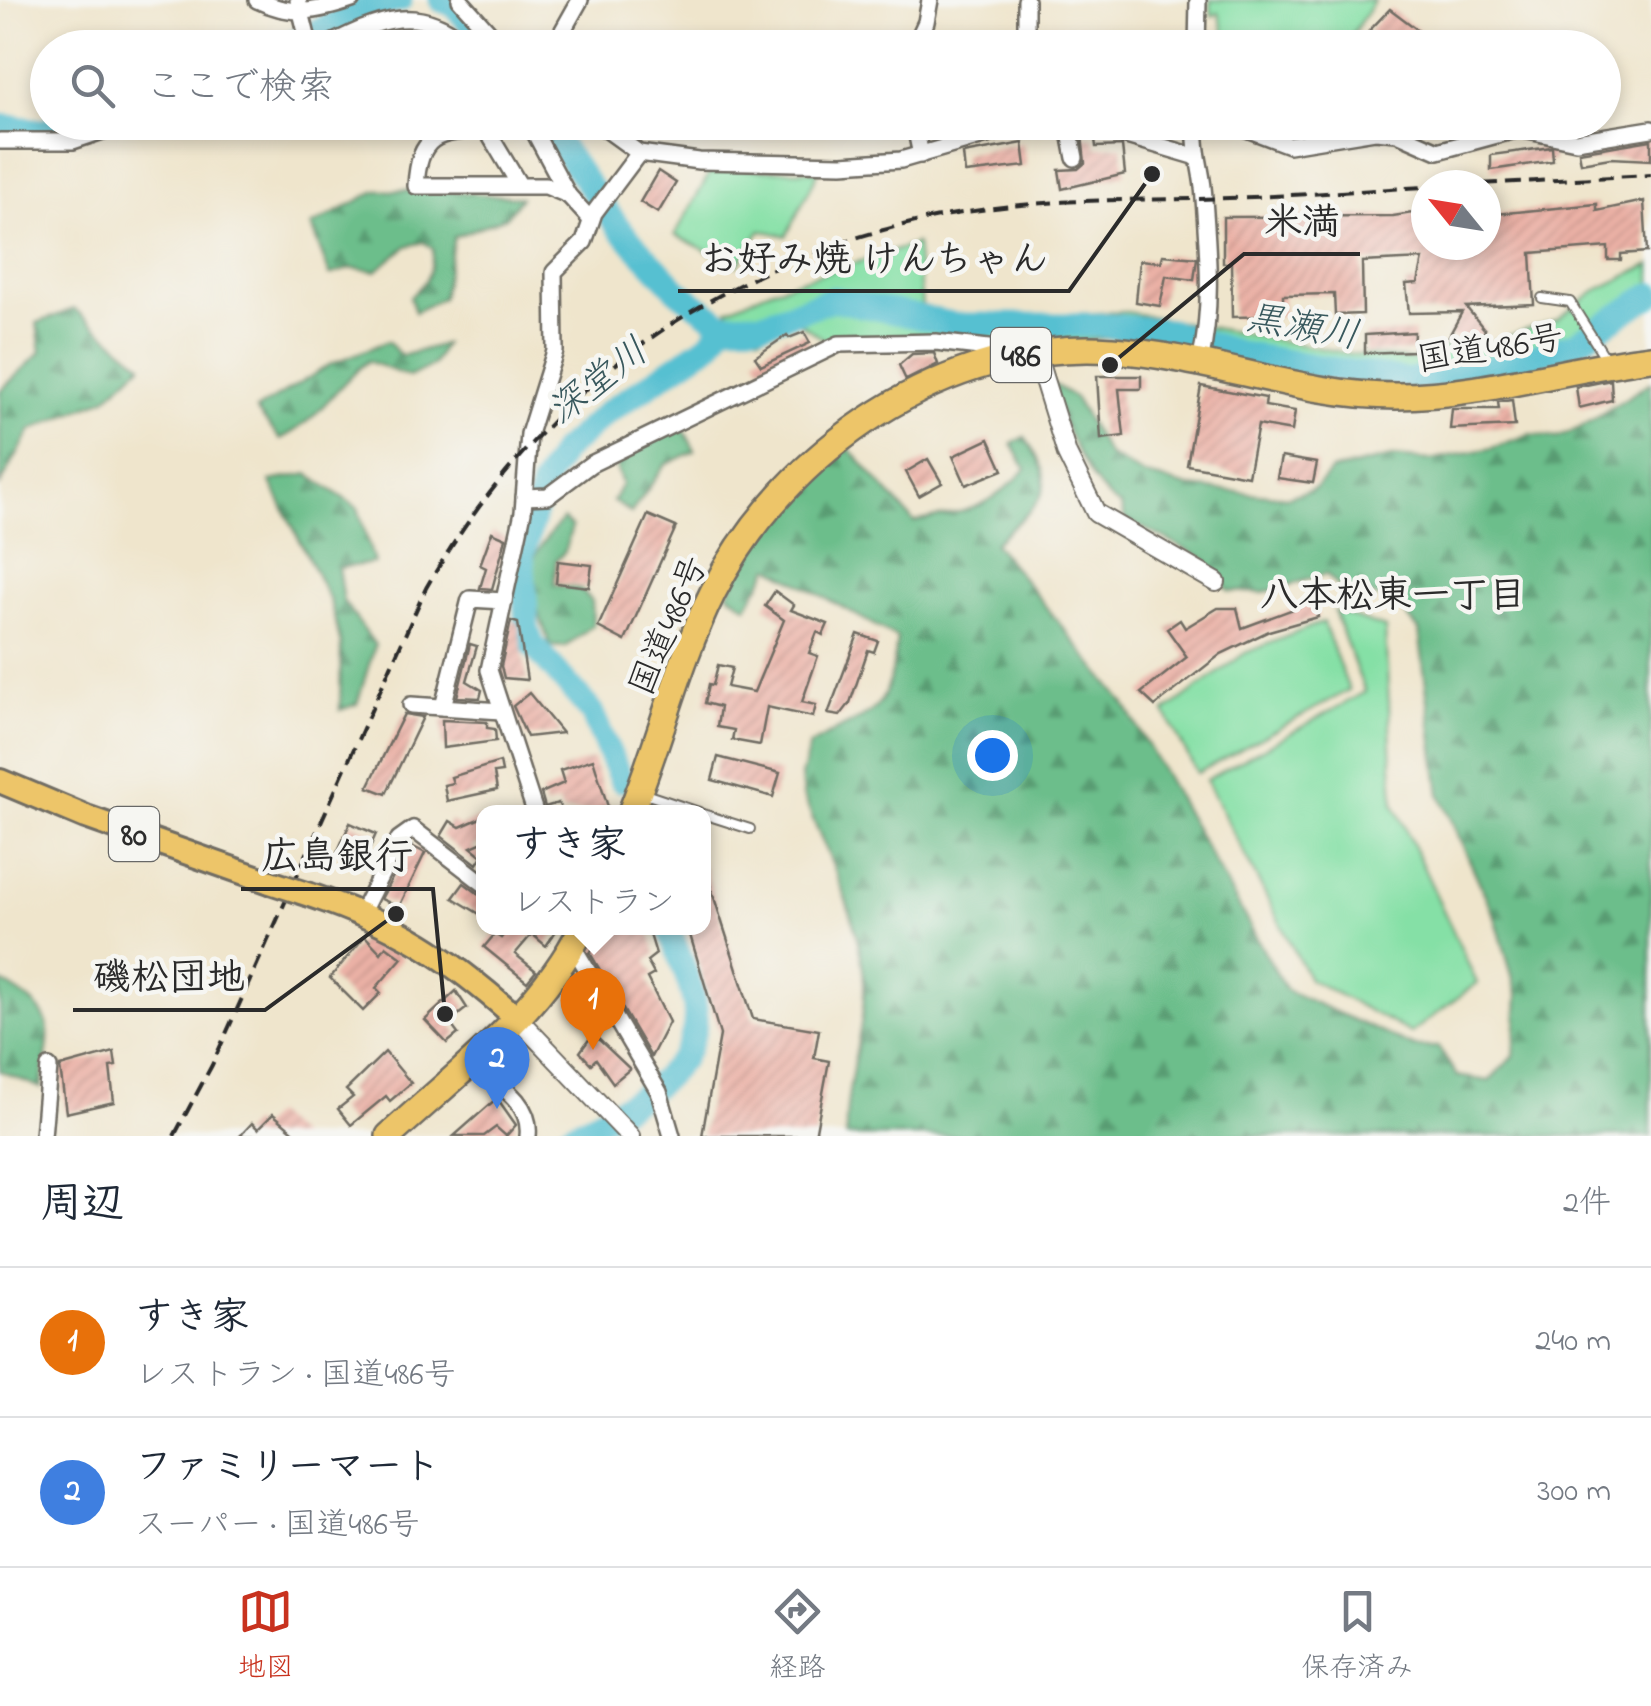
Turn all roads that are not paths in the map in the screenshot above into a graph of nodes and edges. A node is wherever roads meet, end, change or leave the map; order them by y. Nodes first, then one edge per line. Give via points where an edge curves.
1 (257, 0) edge
2 (352, 0) edge
3 (460, 0) edge
4 (580, 0) edge
5 (930, 0) edge
6 (1026, 0) edge
7 (1198, 0) edge
8 (301, 12) edge
9 (365, 30) edge
10 (452, 30) edge
11 (488, 30) edge
12 (563, 30) edge
13 (922, 30) edge
14 (1026, 30) edge
15 (1197, 30) edge
16 (1651, 129) edge
17 (1621, 134) edge
18 (0, 140) edge
19 (30, 140) edge
20 (30, 140) edge
21 (73, 140) edge
22 (428, 140) edge
23 (493, 140) edge
24 (538, 140) edge
25 (620, 140) edge
26 (918, 140) edge
27 (970, 140) edge
28 (1072, 140) edge
29 (1140, 140) edge
30 (1195, 140) edge
31 (1276, 140) edge
32 (1320, 140) edge
33 (1412, 140) edge
34 (1478, 140) edge
35 (638, 153) junction
36 (922, 154) junction
37 (1194, 156) junction
38 (1075, 158) dead end
39 (520, 186) junction
40 (568, 196) junction
41 (593, 216) junction
42 (1542, 298) dead end
43 (1603, 353) junction
44 (1022, 354) junction
45 (1202, 354) junction
46 (1651, 358) edge
47 (535, 496) junction
48 (1216, 582) dead end
49 (504, 602) junction
50 (411, 705) dead end
51 (443, 707) junction
52 (500, 712) junction
53 (0, 781) edge
54 (635, 802) edge
55 (533, 805) edge
56 (711, 816) edge
57 (750, 830) dead end
58 (476, 879) edge
59 (362, 912) junction
60 (578, 937) edge
61 (518, 1019) junction
62 (470, 1062) junction
63 (50, 1067) dead end
64 (43, 1136) edge
65 (389, 1136) edge
66 (528, 1136) edge
67 (630, 1136) edge
68 (672, 1136) edge

1 - 8 street
2 - 8 street
3 - 11 street
4 - 12 street
5 - 13 street
6 - 14 street
7 - 15 street
9 - 10 street via 417,17
16 - 17 street
18 - 20 street
19 - 21 street
22 - 39 street via 417,162 416,186
23 - 39 street
24 - 40 street
25 - 35 street
26 - 36 street
27 - 36 street
28 - 38 street
29 - 37 street
30 - 37 street
31 - 32 street
33 - 34 street via 1438,151
35 - 36 street via 826,164
35 - 41 street
37 - 45 street via 1204,198 1209,286
39 - 40 street via 546,186
40 - 41 street
41 - 47 street via 584,242 554,272 555,351 528,434
42 - 43 lane via 1570,302
43 - 45 highway, 国道486号 / 486 via 1461,390 1398,396 1338,392
43 - 46 highway, 国道486号 / 486
44 - 45 highway, 国道486号 / 486
44 - 47 street via 936,342 839,344
44 - 48 street via 1096,513
44 - 54 highway, 国道486号 / 486 via 939,382 854,429 763,514 711,596
47 - 49 street
49 - 51 street via 470,599
49 - 52 street via 489,670
50 - 51 street
51 - 52 street
52 - 55 street
53 - 59 main road, 80, bridge
56 - 57 lane
58 - 59 street via 413,830 399,839
59 - 61 main road, 80 via 454,962
60 - 61 highway
60 - 68 street via 659,1092
61 - 62 highway
61 - 67 street
62 - 65 highway
62 - 66 street via 521,1104 530,1117
63 - 64 street

